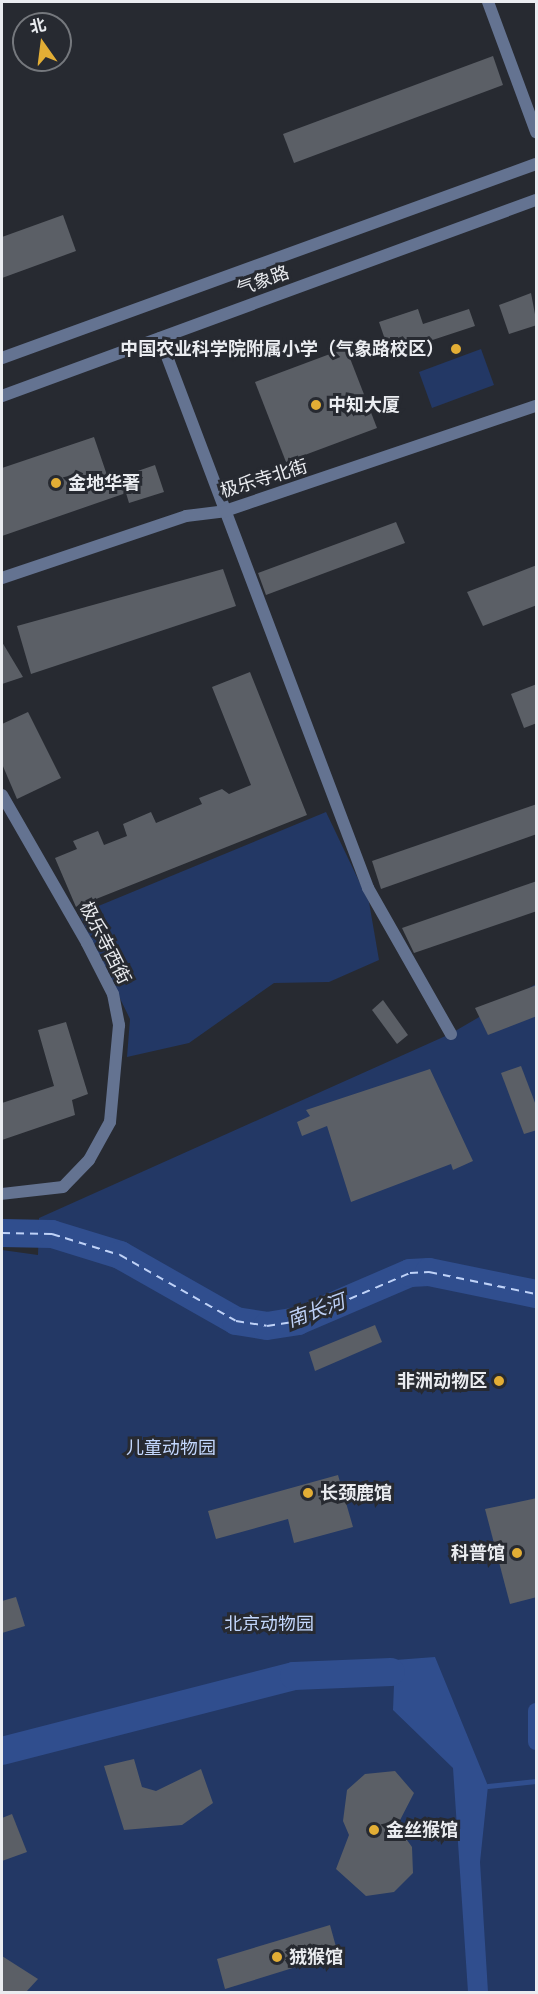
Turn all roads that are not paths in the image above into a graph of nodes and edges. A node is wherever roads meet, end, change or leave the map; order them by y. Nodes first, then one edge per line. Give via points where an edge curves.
1 (488, 2) edge
2 (537, 132) edge
3 (537, 164) edge
4 (537, 200) edge
5 (160, 338) junction
6 (2, 358) edge
7 (2, 396) edge
8 (537, 406) edge
9 (225, 511) junction
10 (2, 578) edge
11 (2, 795) edge
12 (450, 1034) dead end
13 (2, 1194) edge

1 - 2 street
3 - 6 street, 气象路
4 - 5 street, 气象路
5 - 7 street, 气象路
5 - 9 street
8 - 9 street, 极乐寺北街
9 - 10 street, 极乐寺北街 via 186,516
9 - 12 street via 368,888
11 - 13 street, 极乐寺西街 via 113,994 120,1026 110,1122 89,1160 63,1187

